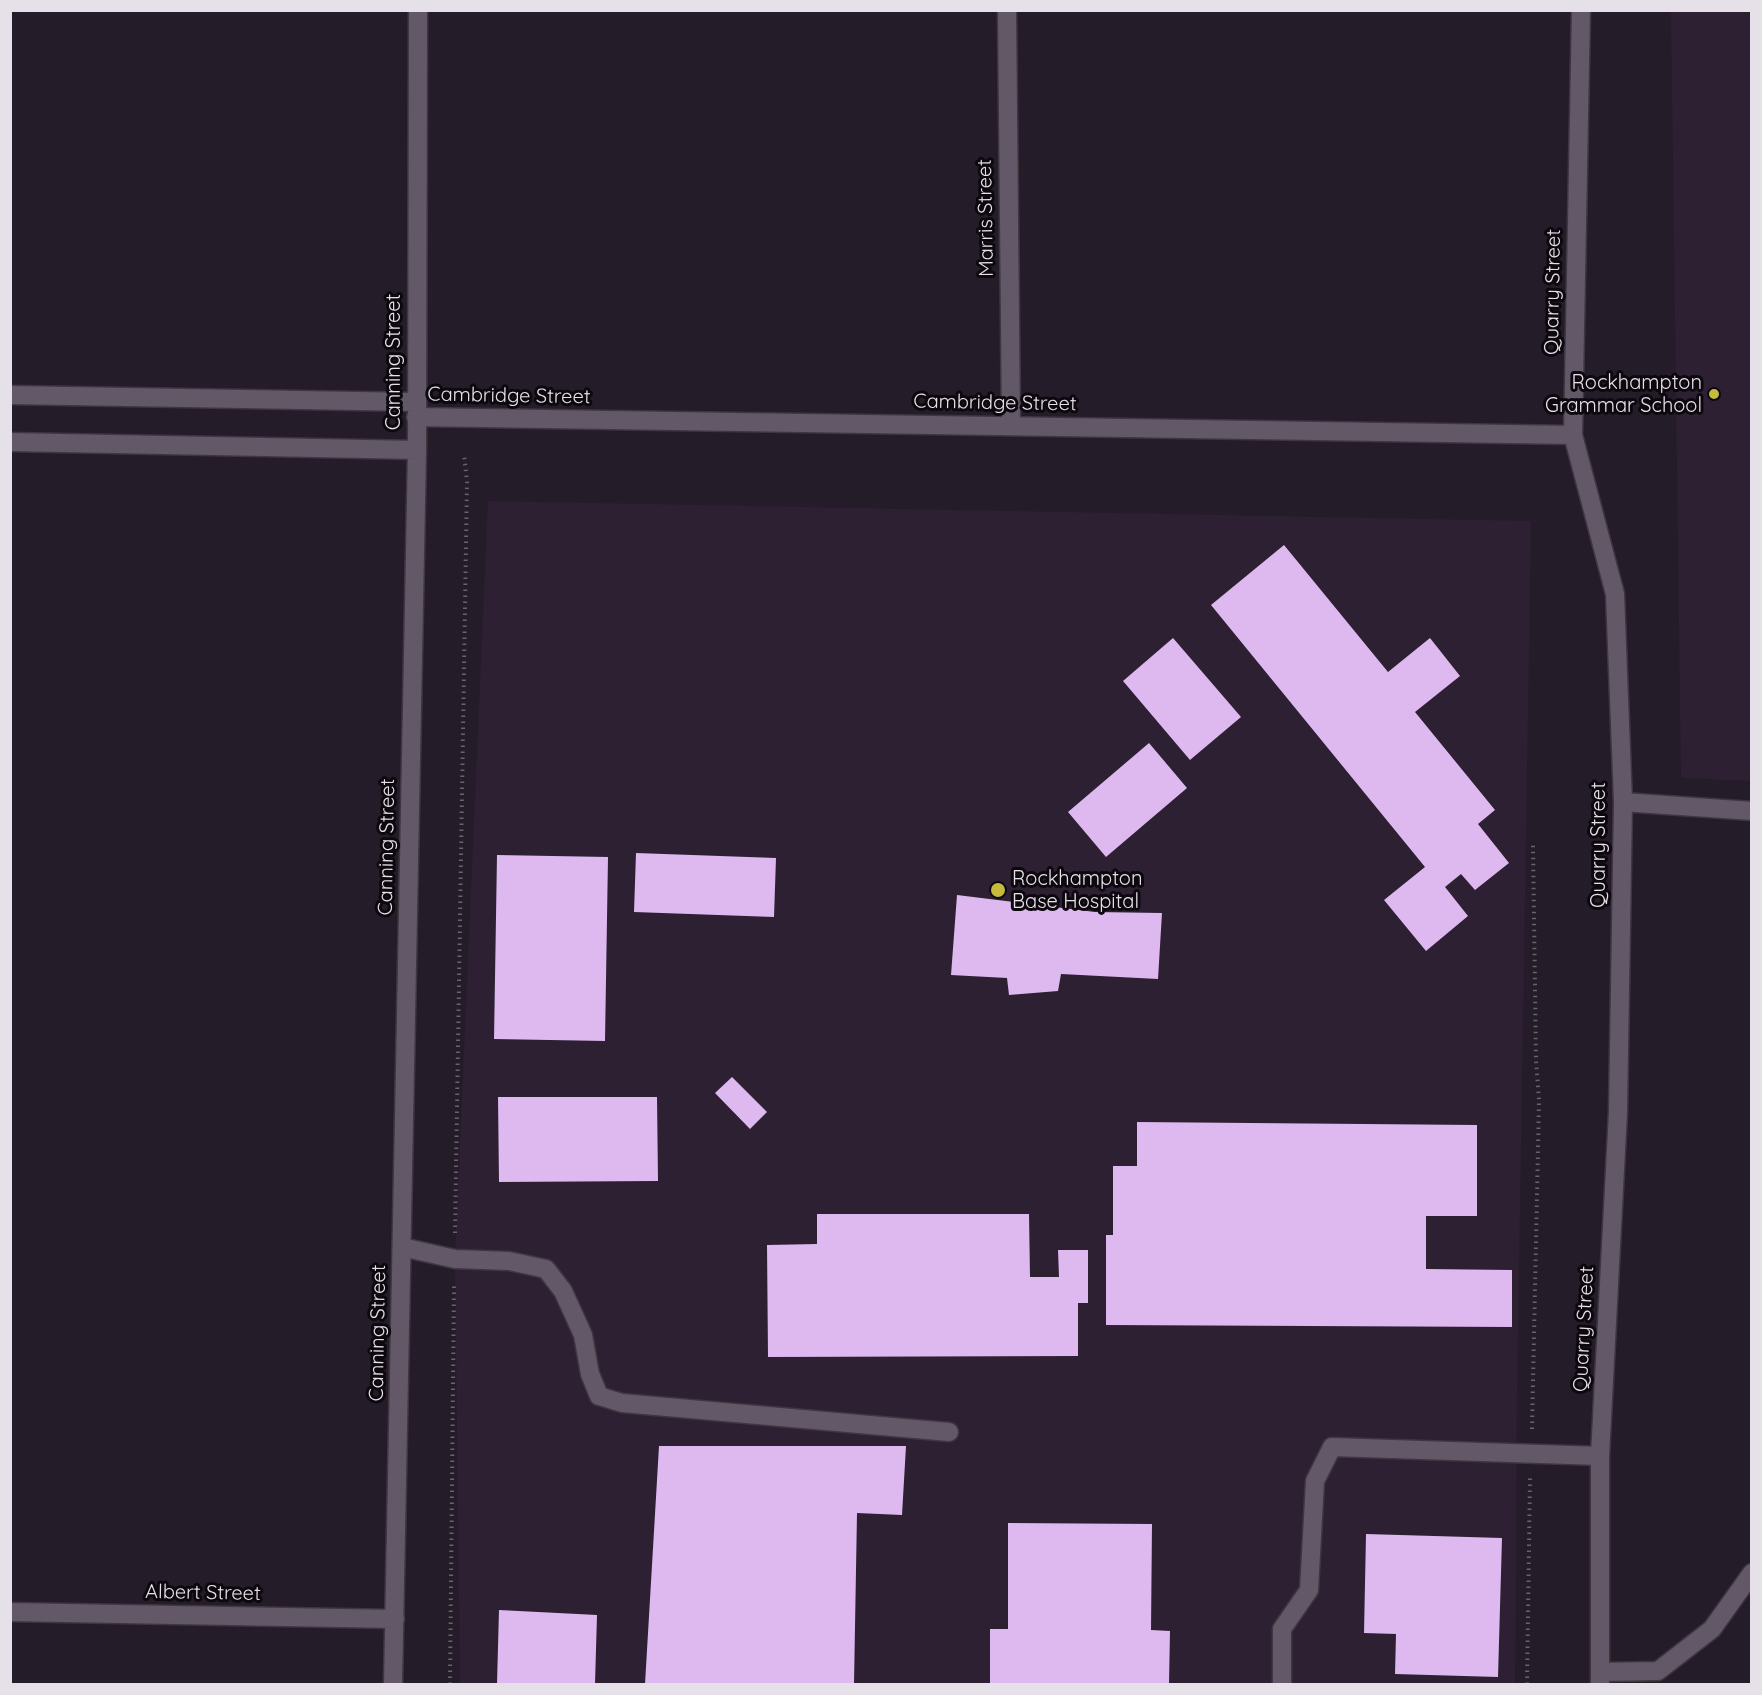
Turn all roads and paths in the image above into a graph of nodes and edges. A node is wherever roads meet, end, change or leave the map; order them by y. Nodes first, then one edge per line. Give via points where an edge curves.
1 (418, 10) edge
2 (1007, 10) edge
3 (1581, 10) edge
4 (10, 395) edge
5 (416, 409) junction
6 (1011, 426) junction
7 (1573, 435) junction
8 (10, 442) edge
9 (417, 450) junction
10 (464, 454) dead end
11 (1623, 802) junction
12 (1752, 812) edge
13 (1533, 845) dead end
14 (402, 1247) junction
15 (455, 1259) junction
16 (949, 1432) dead end
17 (1531, 1453) junction
18 (1600, 1456) junction
19 (1752, 1573) edge
20 (10, 1612) edge
21 (396, 1619) junction
22 (1600, 1678) edge
23 (393, 1684) edge
24 (450, 1684) edge
25 (1282, 1684) edge
26 (1527, 1684) edge

1 - 5 street, Canning Street
2 - 6 street, Marris Street
3 - 7 street, Quarry Street
4 - 5 street, Cambridge Street
5 - 6 street, Cambridge Street
5 - 9 street, Canning Street
6 - 7 street, Cambridge Street
7 - 11 street, Quarry Street via 1616,594
8 - 9 street
9 - 14 street, Canning Street
10 - 15 path
11 - 12 street
11 - 18 street, Quarry Street via 1618,1112
13 - 17 path via 1539,1100
14 - 15 street
14 - 21 street, Canning Street
15 - 16 street via 510,1261 546,1269 563,1291 583,1335 590,1374 599,1396 622,1403
15 - 24 path
17 - 18 street
17 - 25 street via 1332,1447 1315,1481 1309,1590 1282,1629
17 - 26 path
18 - 22 street, Quarry Street
19 - 22 street via 1712,1629 1658,1671
20 - 21 street, Albert Street
21 - 23 street, Canning Street

